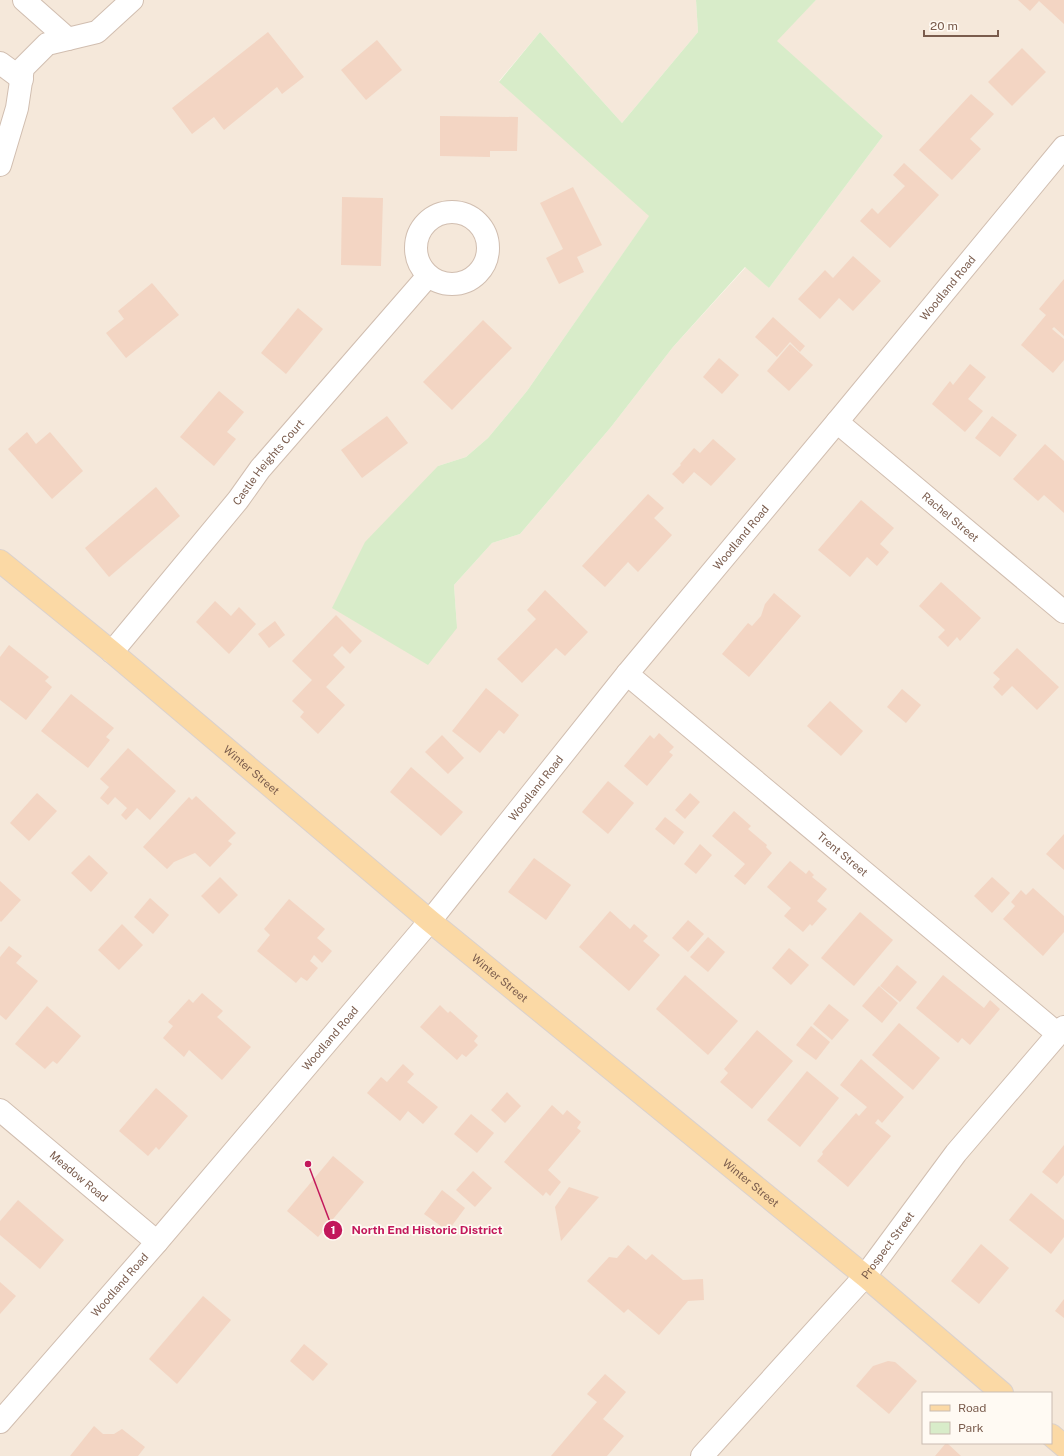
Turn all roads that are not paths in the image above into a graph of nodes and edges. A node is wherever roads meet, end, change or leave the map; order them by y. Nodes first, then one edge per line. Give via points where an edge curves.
1 (24, 0) edge
2 (132, 0) edge
3 (68, 39) junction
4 (0, 63) edge
5 (22, 79) junction
6 (1064, 147) edge
7 (0, 165) edge
8 (428, 276) dead end
9 (837, 422) junction
10 (0, 561) edge
11 (1064, 612) edge
12 (112, 652) junction
13 (627, 674) junction
14 (430, 921) junction
15 (1061, 1030) edge
16 (0, 1110) edge
17 (157, 1242) junction
18 (865, 1276) junction
19 (1001, 1392) edge
20 (0, 1422) edge
21 (1052, 1436) edge
22 (1064, 1446) edge
23 (702, 1456) edge

1 - 3 street
2 - 3 street via 97,32
3 - 5 street via 47,44 23,68
4 - 5 street
5 - 7 street via 17,108
6 - 9 street, Woodland Road
8 - 12 street, Castle Heights Court via 260,470
9 - 11 street, Rachel Street
9 - 13 street, Woodland Road
10 - 12 main road, Winter Street
12 - 14 main road, Winter Street
13 - 14 street, Woodland Road
13 - 15 street, Trent Street
14 - 17 street, Woodland Road
14 - 18 main road, Winter Street
15 - 18 street, Prospect Street via 956,1153
16 - 17 street, Meadow Road
17 - 20 street, Woodland Road
18 - 19 main road, Winter Street
18 - 23 street, Prospect Street
21 - 22 main road

